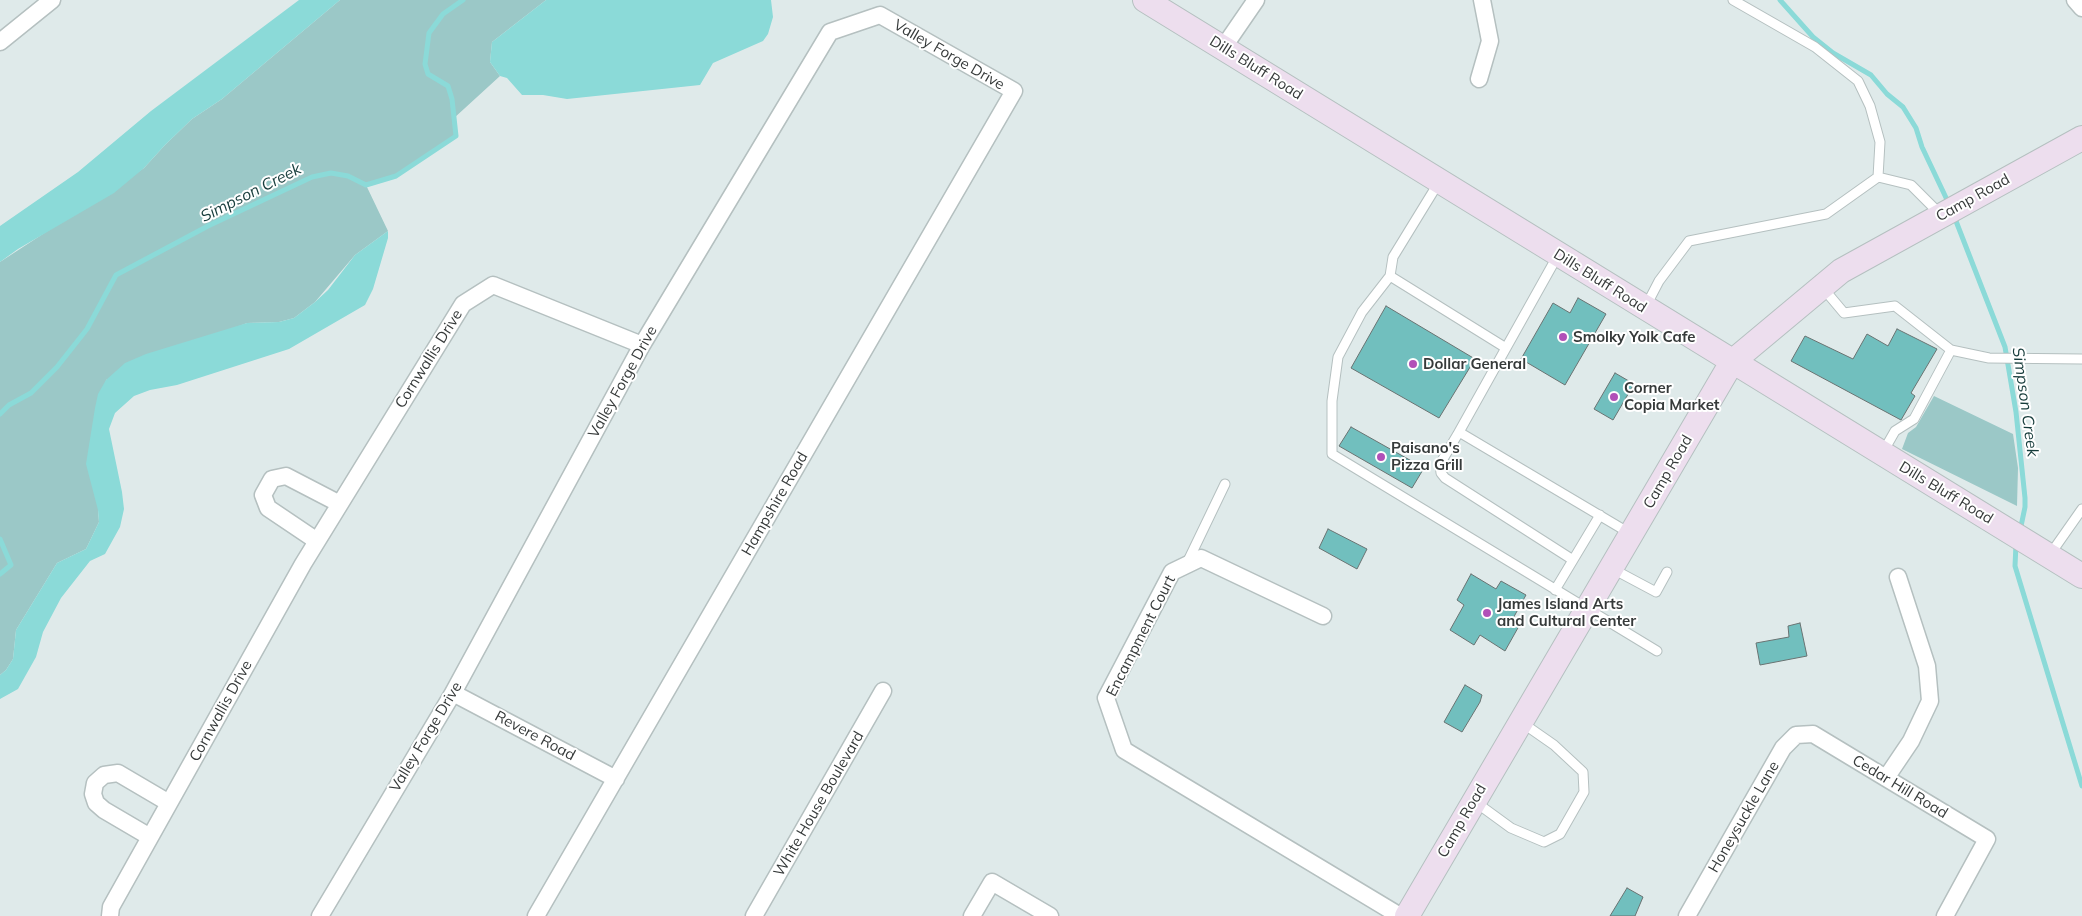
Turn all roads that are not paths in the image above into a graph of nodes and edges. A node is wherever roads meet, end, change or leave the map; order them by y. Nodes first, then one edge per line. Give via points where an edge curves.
1 (52, 0) edge
2 (1145, 0) edge
3 (1256, 0) edge
4 (1482, 0) edge
5 (1733, 0) edge
6 (2075, 0) edge
7 (2082, 8) edge
8 (0, 42) edge
9 (1223, 48) junction
10 (1479, 79) dead end
11 (1014, 91) joint
12 (2082, 138) edge
13 (1878, 177) junction
14 (1439, 182) junction
15 (1942, 216) junction
16 (1558, 255) junction
17 (1390, 276) junction
18 (1822, 287) junction
19 (1644, 308) junction
20 (642, 346) junction
21 (1506, 348) junction
22 (1951, 350) junction
23 (2082, 360) edge
24 (1732, 362) junction
25 (1460, 432) junction
26 (1882, 454) junction
27 (1225, 484) dead end
28 (340, 504) junction
29 (2082, 509) edge
30 (1600, 515) junction
31 (1631, 534) junction
32 (317, 541) junction
33 (2049, 556) junction
34 (1573, 560) junction
35 (1185, 566) junction
36 (1611, 568) junction
37 (1668, 572) dead end
38 (2082, 576) edge
39 (1898, 577) dead end
40 (1555, 590) junction
41 (1587, 609) junction
42 (1323, 616) dead end
43 (1657, 651) dead end
44 (883, 691) dead end
45 (453, 693) junction
46 (1521, 722) junction
47 (1813, 734) joint
48 (1886, 778) junction
49 (616, 779) junction
50 (1474, 801) junction
51 (169, 803) junction
52 (150, 837) junction
53 (110, 916) edge
54 (320, 916) edge
55 (536, 916) edge
56 (754, 916) edge
57 (972, 916) edge
58 (1050, 916) edge
59 (1400, 916) edge
60 (1407, 916) edge
61 (1687, 916) edge
62 (1946, 916) edge

1 - 8 street
2 - 9 street, Dills Bluff Road
3 - 9 street
4 - 10 street via 1490,41
5 - 13 lane via 1815,47 1858,81 1870,106 1880,142
6 - 7 street
9 - 14 street, Dills Bluff Road
11 - 20 street, Valley Forge Drive via 880,16 830,32
11 - 49 street, Hampshire Road
12 - 15 street, Camp Road
13 - 15 lane via 1911,185
13 - 19 lane via 1826,214 1689,241 1659,281
14 - 16 street, Dills Bluff Road
14 - 17 lane via 1393,257
15 - 18 street, Camp Road via 1841,271
16 - 19 street, Dills Bluff Road
16 - 21 lane
17 - 21 lane
17 - 40 lane via 1362,312 1338,357 1332,401 1332,454
18 - 22 lane via 1844,313 1894,306
18 - 24 street, Camp Road
19 - 24 street, Dills Bluff Road
20 - 28 street, Cornwallis Drive via 493,285 463,304
20 - 45 street, Valley Forge Drive
21 - 25 lane
22 - 23 lane via 1989,358
22 - 26 lane via 1914,419 1896,431
24 - 26 street, Dills Bluff Road
24 - 31 street, Camp Road
25 - 30 lane
25 - 34 lane via 1440,464 1445,478
26 - 33 street, Dills Bluff Road
27 - 35 lane
28 - 32 street, Cornwallis Drive
28 - 32 street via 286,476 272,479 263,495 268,508
29 - 33 lane
30 - 31 lane
30 - 34 lane
31 - 36 street, Camp Road
32 - 51 street, Cornwallis Drive
33 - 38 street, Dills Bluff Road
34 - 40 lane
35 - 42 street, Encampment Court via 1201,558
35 - 59 street, Encampment Court via 1172,572 1106,698 1124,750
36 - 37 lane via 1656,592
36 - 41 street, Camp Road
39 - 48 street via 1926,666 1930,701 1911,741
40 - 41 lane
41 - 43 lane
41 - 46 street, Camp Road
44 - 56 street, White House Boulevard
45 - 49 street, Revere Road
45 - 54 street, Valley Forge Drive
46 - 50 street, Camp Road
46 - 50 lane via 1583,772 1584,792 1560,834 1544,842 1511,828
47 - 48 street, Cedar Hill Road
47 - 61 street, Honeysuckle Lane via 1796,735 1783,748
48 - 62 street, Cedar Hill Road via 1987,839
49 - 55 street, Hampshire Road
50 - 60 street, Camp Road
51 - 52 street, Cornwallis Drive
51 - 52 street via 118,773 104,775 95,783 93,794 96,803
52 - 53 street, Cornwallis Drive via 111,907
57 - 58 street via 992,882

